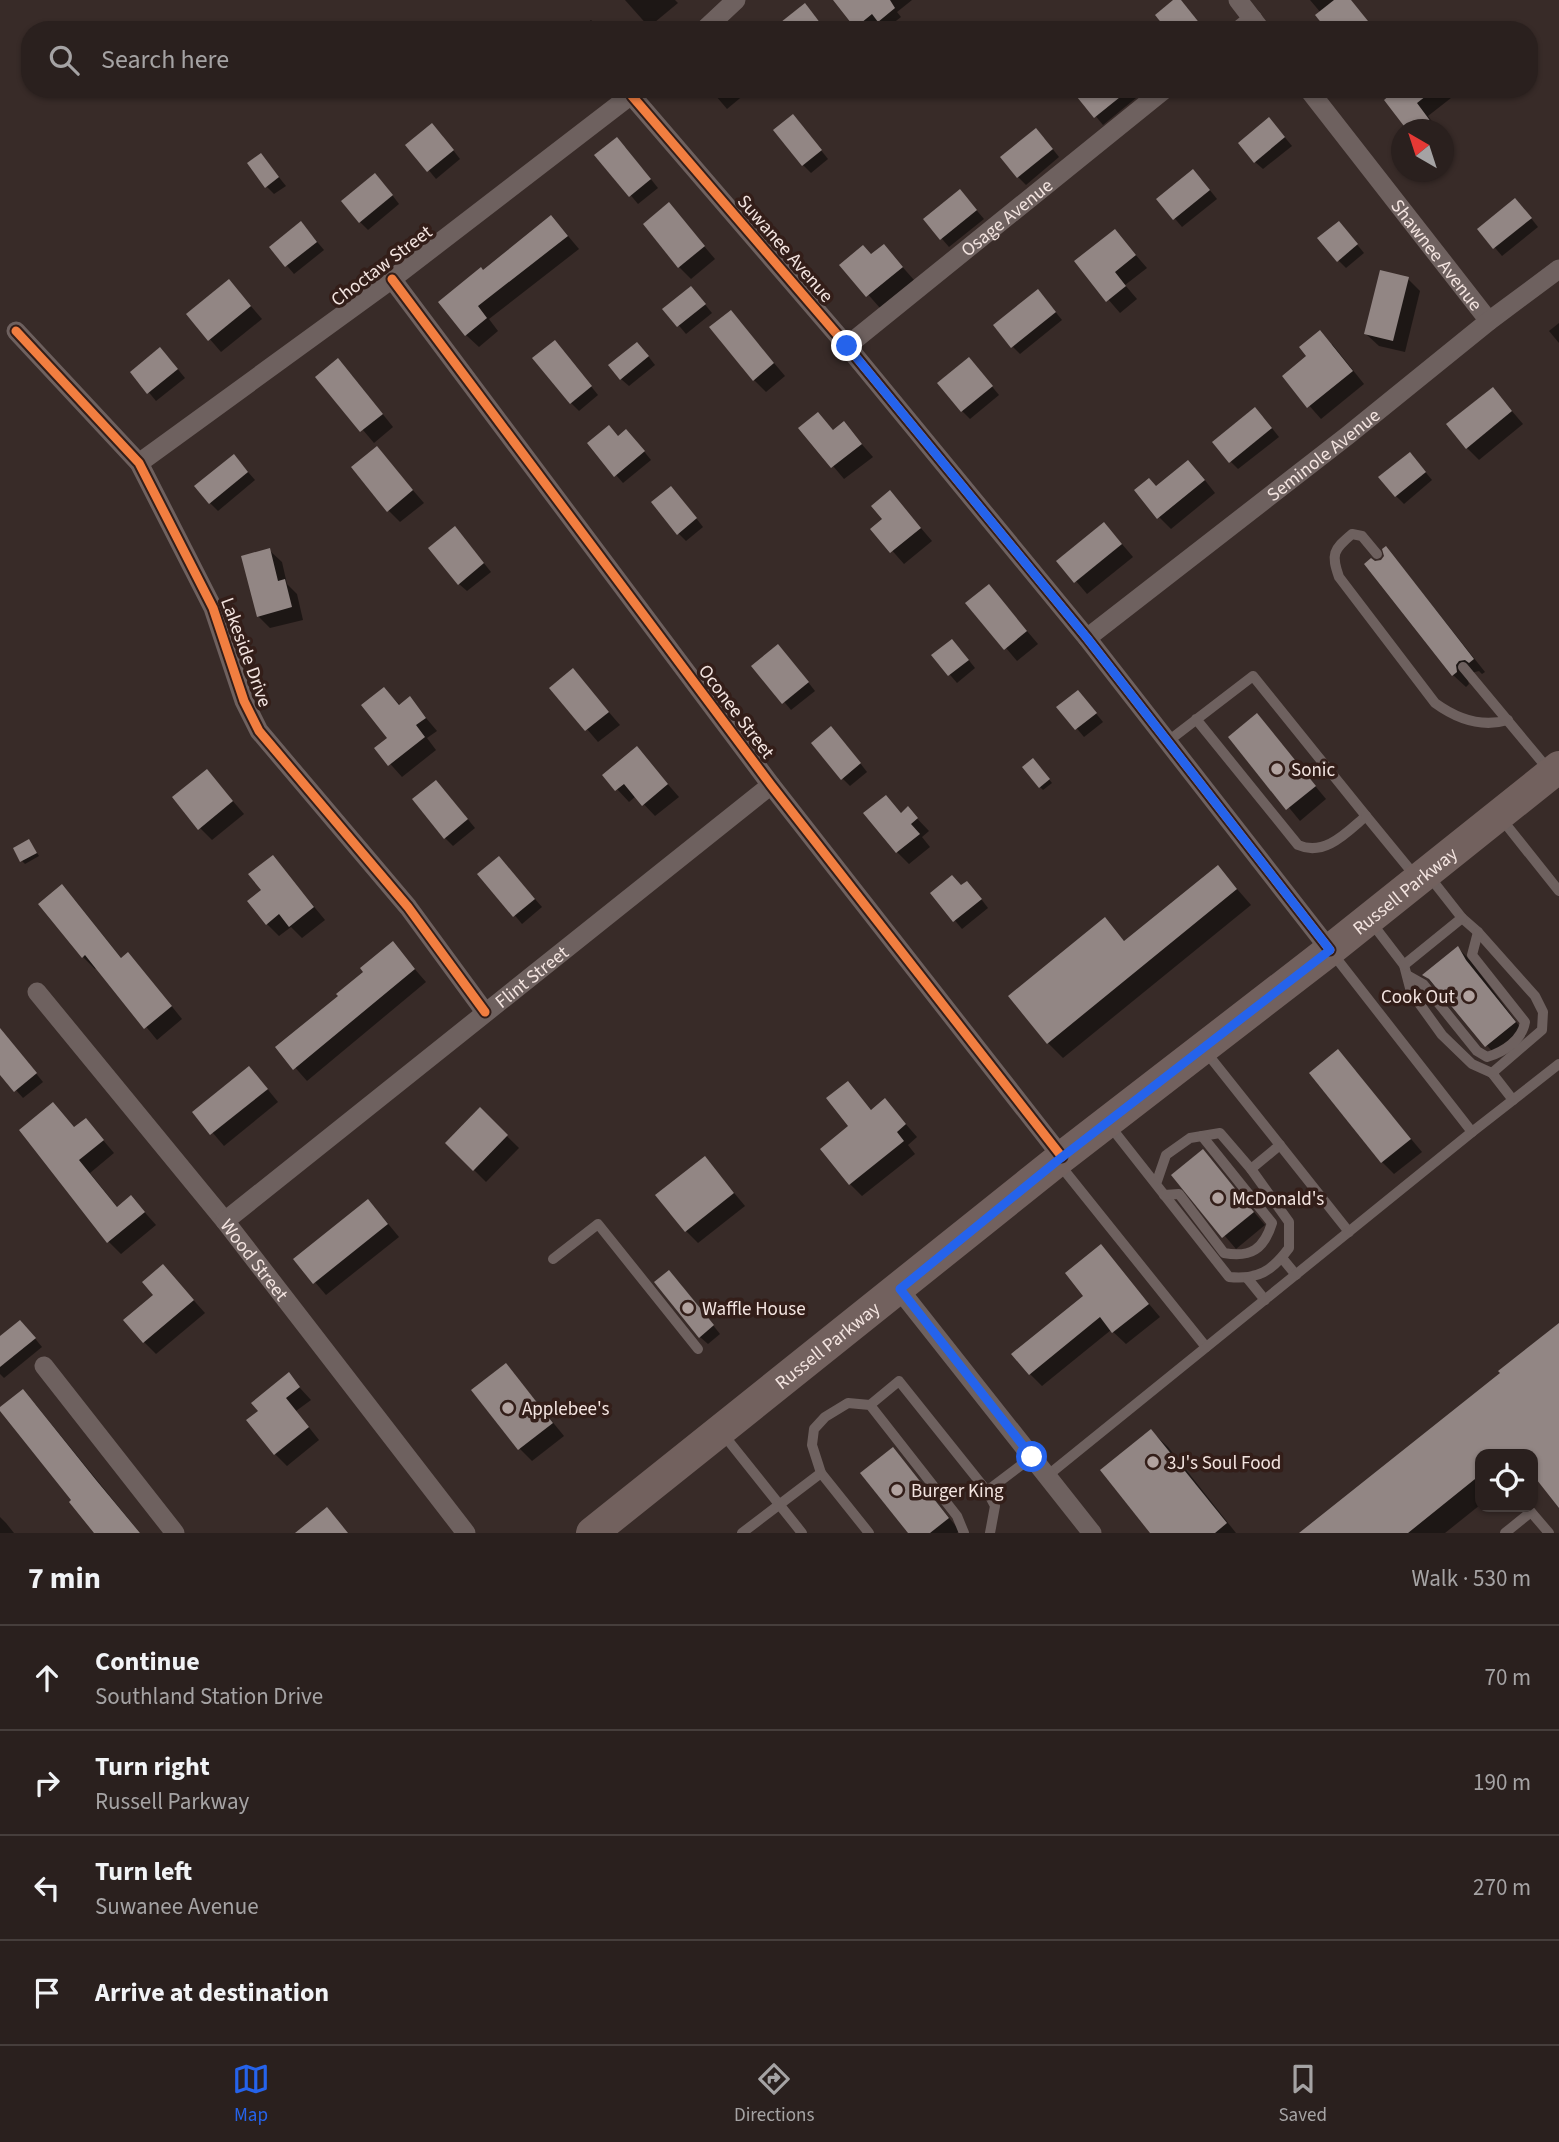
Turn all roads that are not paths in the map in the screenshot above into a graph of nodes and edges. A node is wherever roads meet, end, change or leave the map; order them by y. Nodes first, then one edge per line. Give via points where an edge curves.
1 (736, 0) edge
2 (1238, 0) edge
3 (714, 21) edge
4 (1248, 21) edge
5 (629, 98) edge
6 (640, 98) edge
7 (1154, 98) edge
8 (1315, 98) edge
9 (1559, 269) edge
10 (392, 279) junction
11 (1489, 321) junction
12 (16, 331) dead end
13 (847, 346) junction
14 (139, 463) junction
15 (1377, 554) dead end
16 (1087, 638) junction
17 (1463, 667) dead end
18 (1196, 719) junction
19 (1508, 720) junction
20 (1167, 742) junction
21 (1555, 770) edge
22 (771, 785) junction
23 (1366, 816) junction
24 (1499, 816) junction
25 (1423, 876) junction
26 (1559, 891) edge
27 (1462, 918) junction
28 (1369, 919) junction
29 (1478, 932) junction
30 (1330, 950) junction
31 (1406, 970) junction
32 (37, 992) dead end
33 (485, 1012) junction
34 (1203, 1049) junction
35 (1559, 1064) edge
36 (1492, 1073) junction
37 (1513, 1100) junction
38 (1107, 1123) junction
39 (1472, 1132) junction
40 (1202, 1136) junction
41 (1280, 1146) junction
42 (1060, 1159) junction
43 (1251, 1169) junction
44 (1156, 1184) junction
45 (1164, 1195) junction
46 (225, 1221) junction
47 (1349, 1232) junction
48 (1282, 1258) junction
49 (553, 1259) dead end
50 (1296, 1275) junction
51 (1248, 1279) junction
52 (900, 1289) junction
53 (1265, 1300) junction
54 (1206, 1347) junction
55 (698, 1349) dead end
56 (44, 1366) dead end
57 (870, 1405) junction
58 (721, 1431) junction
59 (1032, 1457) junction
60 (821, 1473) junction
61 (1047, 1476) junction
62 (987, 1491) junction
63 (780, 1505) junction
64 (1526, 1512) edge
65 (1532, 1512) edge
66 (957, 1516) junction
67 (175, 1533) edge
68 (466, 1533) edge
69 (592, 1533) edge
70 (742, 1533) edge
71 (802, 1533) edge
72 (869, 1533) edge
73 (953, 1533) edge
74 (964, 1533) edge
75 (990, 1533) edge
76 (1092, 1533) edge
77 (1504, 1533) edge
78 (1549, 1533) edge

1 - 3 street
2 - 4 street
5 - 10 street, Choctaw Street
6 - 13 street, Suwanee Avenue
7 - 13 street, Osage Avenue
8 - 11 street, Shawnee Avenue
9 - 11 street, Seminole Avenue
10 - 14 street, Choctaw Street
10 - 22 street, Oconee Street
11 - 16 street, Seminole Avenue
12 - 14 street, Lakeside Drive
13 - 16 street, Suwanee Avenue
14 - 33 street, Lakeside Drive via 213,608 244,701 259,731 408,907
15 - 19 lane via 1362,536 1352,534 1334,554 1339,577 1435,702 1469,721 1494,724
16 - 20 street, Suwanee Avenue
17 - 19 lane
18 - 20 lane
18 - 23 lane via 1298,845 1319,849
18 - 23 lane via 1253,676
19 - 21 lane
20 - 30 street, Suwanee Avenue
21 - 24 main road, Russell Parkway
22 - 33 street, Flint Street
22 - 42 street, Oconee Street
23 - 25 lane
24 - 25 main road, Russell Parkway
24 - 26 lane
25 - 27 lane
25 - 28 main road, Russell Parkway
27 - 29 lane
27 - 31 lane
28 - 30 main road, Russell Parkway
28 - 31 lane
29 - 31 lane via 1472,955 1525,1022 1523,1033 1501,1053 1487,1057 1477,1051 1423,984
29 - 36 lane via 1535,996 1543,1012 1542,1030
30 - 34 main road, Russell Parkway
30 - 39 lane
31 - 36 lane via 1411,992 1442,1035 1472,1064
32 - 46 street, Wood Street
33 - 46 street, Flint Street
34 - 38 main road, Russell Parkway
34 - 41 lane
35 - 37 lane
36 - 37 lane
37 - 39 lane
38 - 42 main road, Russell Parkway
38 - 44 lane
39 - 47 lane
40 - 43 lane via 1220,1133
40 - 44 lane via 1190,1138 1166,1155
40 - 45 lane via 1272,1223 1267,1239 1256,1250 1224,1253 1179,1194
41 - 43 lane
41 - 47 lane
42 - 52 main road, Russell Parkway
42 - 54 lane
43 - 48 lane via 1289,1222 1289,1248
44 - 45 lane
45 - 51 lane via 1229,1277
46 - 68 street, Wood Street
47 - 50 lane
48 - 50 lane
48 - 51 lane via 1271,1269
49 - 55 lane via 598,1224
50 - 53 lane
51 - 53 lane
52 - 58 main road, Russell Parkway
52 - 59 street
53 - 54 lane
54 - 61 lane
56 - 67 street
57 - 60 lane via 848,1403 814,1429 812,1445
57 - 62 lane via 899,1381
57 - 66 lane
58 - 63 lane
58 - 69 main road, Russell Parkway
59 - 61 street
59 - 62 lane
60 - 63 lane
60 - 72 lane
61 - 76 street
62 - 75 lane via 995,1506
63 - 70 lane
63 - 71 lane
64 - 77 lane
65 - 78 lane
66 - 73 lane
66 - 74 lane

